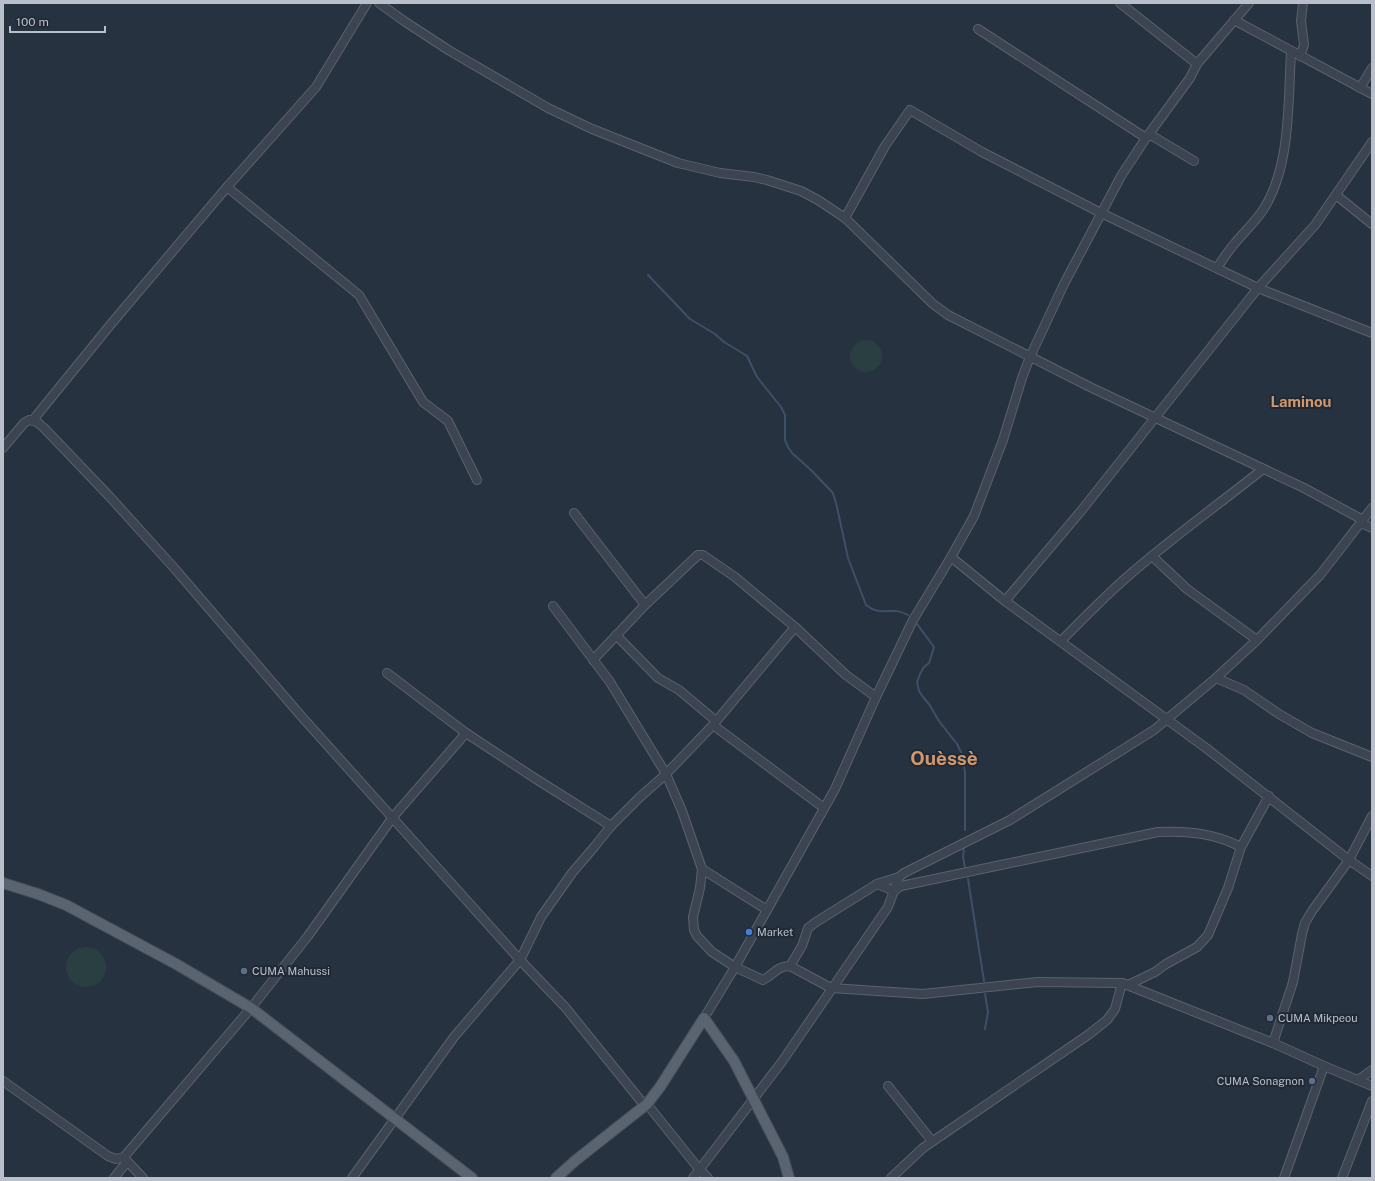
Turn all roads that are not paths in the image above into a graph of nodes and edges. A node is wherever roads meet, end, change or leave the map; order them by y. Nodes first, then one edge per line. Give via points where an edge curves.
1 (367, 3) edge
2 (379, 3) edge
3 (1120, 3) edge
4 (1249, 3) edge
5 (1303, 3) edge
6 (1234, 20) junction
7 (978, 29) dead end
8 (1291, 52) junction
9 (1300, 56) junction
10 (1197, 64) junction
11 (1372, 68) edge
12 (1360, 88) junction
13 (1372, 94) edge
14 (1147, 136) junction
15 (1372, 142) edge
16 (1194, 161) dead end
17 (227, 186) junction
18 (1336, 195) junction
19 (1101, 214) junction
20 (845, 218) junction
21 (1372, 224) edge
22 (1217, 268) junction
23 (1258, 288) junction
24 (1372, 332) edge
25 (1030, 357) junction
26 (1156, 417) junction
27 (33, 420) junction
28 (3, 448) edge
29 (1264, 469) junction
30 (477, 480) dead end
31 (1372, 508) edge
32 (574, 513) dead end
33 (1362, 522) junction
34 (1372, 528) edge
35 (1152, 556) junction
36 (951, 557) junction
37 (1005, 601) junction
38 (645, 605) junction
39 (552, 606) dead end
40 (795, 627) junction
41 (616, 636) junction
42 (1257, 640) junction
43 (1061, 641) junction
44 (593, 660) junction
45 (386, 673) dead end
46 (1216, 678) junction
47 (876, 697) junction
48 (1167, 720) junction
49 (714, 723) junction
50 (466, 733) junction
51 (1372, 757) edge
52 (666, 774) junction
53 (1270, 796) junction
54 (824, 808) junction
55 (1372, 816) edge
56 (393, 817) junction
57 (611, 826) junction
58 (1241, 847) junction
59 (1349, 860) junction
60 (702, 869) junction
61 (1372, 876) edge
62 (899, 877) junction
63 (3, 883) edge
64 (877, 884) junction
65 (894, 891) junction
66 (767, 910) junction
67 (520, 960) junction
68 (790, 966) junction
69 (735, 967) junction
70 (1125, 984) junction
71 (831, 988) junction
72 (251, 1008) junction
73 (704, 1018) junction
74 (1273, 1043) junction
75 (1324, 1066) junction
76 (1372, 1070) edge
77 (1358, 1080) junction
78 (3, 1081) edge
79 (888, 1086) dead end
80 (1372, 1086) edge
81 (754, 1098) junction
82 (1372, 1101) edge
83 (646, 1105) junction
84 (395, 1119) junction
85 (932, 1141) junction
86 (126, 1160) junction
87 (700, 1170) junction
88 (790, 1176) edge
89 (114, 1178) edge
90 (143, 1178) edge
91 (352, 1178) edge
92 (472, 1178) edge
93 (556, 1178) edge
94 (693, 1178) edge
95 (708, 1178) edge
96 (891, 1178) edge
97 (1284, 1178) edge
98 (1342, 1178) edge

1 - 17 street via 316,87
2 - 20 street via 450,51 568,119 678,163 720,173 754,177 795,189 818,200
3 - 10 street
4 - 6 street
5 - 9 street via 1301,21 1304,45
6 - 8 street
6 - 10 street
7 - 14 street
8 - 9 street
8 - 22 street via 1286,133 1277,180 1262,211
9 - 12 street
10 - 14 street via 1190,78
11 - 12 street
12 - 13 street
14 - 16 street
14 - 19 street via 1121,176
15 - 18 street
17 - 27 street
17 - 30 street via 359,295 423,402 448,421
18 - 21 street
18 - 23 street via 1305,236
19 - 20 street via 982,152 910,110 885,146
19 - 22 street
19 - 25 street
20 - 25 street via 940,310
22 - 23 street
23 - 24 street
23 - 26 street
25 - 26 street
25 - 36 street via 1003,440 974,516
26 - 29 street
26 - 37 street via 1081,512
27 - 28 street via 24,423
27 - 56 street via 38,422 110,497
29 - 33 street via 1304,488
29 - 35 street
31 - 33 street
32 - 38 street
33 - 34 street
33 - 42 street via 1320,575
35 - 42 street via 1187,589
35 - 43 street via 1104,597
36 - 37 street
36 - 47 street via 913,620
37 - 43 street
38 - 40 street via 698,555 703,555 735,577
38 - 41 street
39 - 44 street
40 - 47 street via 846,675
40 - 49 street
41 - 44 street
41 - 49 street via 658,678 679,690
42 - 46 street
43 - 48 street
44 - 52 street via 610,682
45 - 50 street
46 - 48 street
46 - 51 street via 1244,690 1312,733
47 - 54 street
48 - 53 street
48 - 62 street via 1010,820
49 - 52 street
49 - 54 street
50 - 56 street
50 - 57 street
52 - 57 street
52 - 60 street
53 - 58 street
53 - 59 street
54 - 66 street
55 - 59 street
56 - 67 street
56 - 72 street via 308,936
57 - 67 street via 572,873 541,917
58 - 65 street via 1208,835 1158,832 901,886
58 - 70 street via 1228,888 1208,935 1197,946 1155,972
59 - 61 street
59 - 74 street via 1306,922 1293,982
60 - 66 street
60 - 69 street via 693,917 694,930 701,942 712,952
62 - 64 street
62 - 65 street
63 - 72 main road via 66,905
64 - 65 street
64 - 68 street via 808,928 802,946
65 - 71 street via 888,907
66 - 69 street
67 - 83 street via 565,1007
67 - 84 street via 454,1037
68 - 69 street via 775,970 763,980
68 - 71 street
69 - 73 street
70 - 71 street via 1037,982 923,994
70 - 74 street
70 - 85 street via 1115,1009 1107,1020
71 - 81 street via 781,1063
72 - 84 main road
72 - 86 street
73 - 81 main road via 734,1061
73 - 83 main road
74 - 75 street
75 - 77 street
75 - 97 street
76 - 77 street
77 - 80 street
78 - 86 street via 108,1156
79 - 85 street
81 - 87 street
81 - 88 main road
82 - 98 street
83 - 87 street
83 - 93 main road
84 - 91 street
84 - 92 main road
85 - 96 street
86 - 89 street
86 - 90 street
87 - 94 street
87 - 95 street

